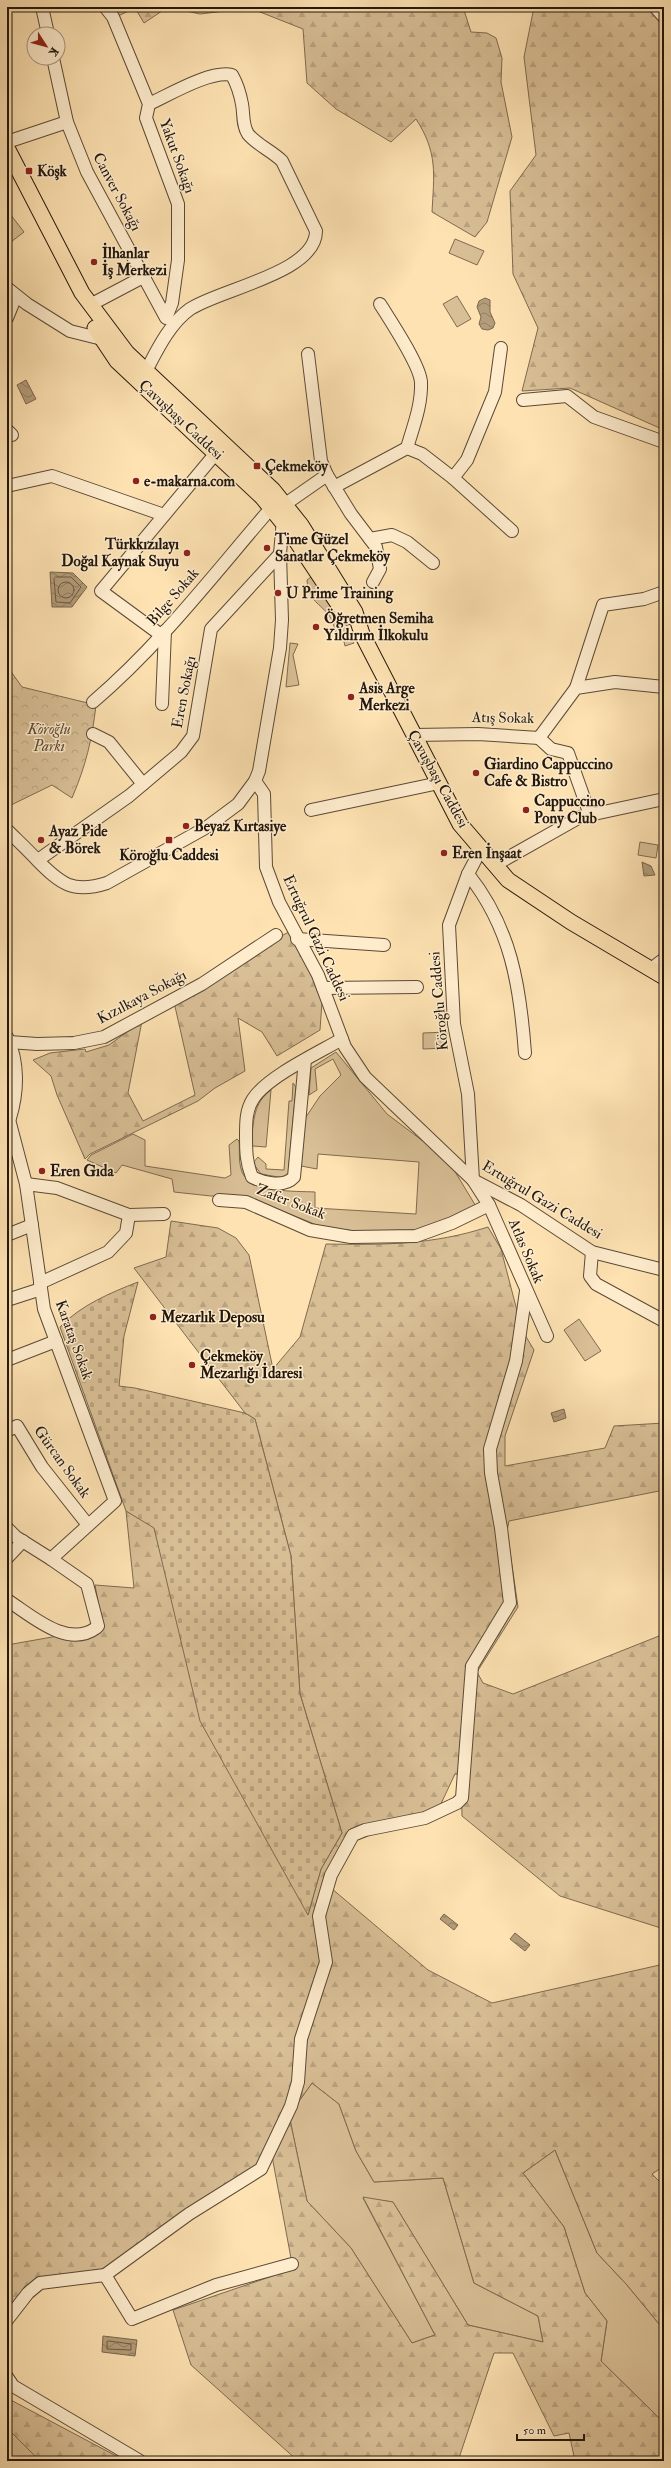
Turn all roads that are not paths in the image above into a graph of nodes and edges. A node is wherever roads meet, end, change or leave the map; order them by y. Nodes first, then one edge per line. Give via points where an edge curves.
1 (42, 7) edge
2 (105, 7) edge
3 (655, 7) edge
4 (664, 17) edge
5 (46, 26) edge
6 (55, 66) edge
7 (149, 104) junction
8 (67, 122) junction
9 (7, 142) edge
10 (7, 148) edge
11 (7, 166) edge
12 (145, 276) junction
13 (12, 292) edge
14 (380, 304) dead end
15 (90, 305) junction
16 (7, 318) edge
17 (166, 318) junction
18 (107, 336) junction
19 (165, 338) junction
20 (501, 348) dead end
21 (308, 354) dead end
22 (146, 371) junction
23 (522, 400) dead end
24 (664, 442) edge
25 (407, 448) junction
26 (216, 453) junction
27 (327, 475) junction
28 (452, 478) junction
29 (7, 486) edge
30 (334, 486) junction
31 (281, 511) junction
32 (164, 515) junction
33 (512, 531) dead end
34 (370, 539) junction
35 (280, 554) junction
36 (433, 563) dead end
37 (373, 582) dead end
38 (664, 592) edge
39 (163, 633) junction
40 (664, 686) edge
41 (576, 688) junction
42 (93, 702) dead end
43 (162, 704) dead end
44 (93, 734) dead end
45 (414, 735) junction
46 (539, 738) junction
47 (255, 781) junction
48 (439, 783) junction
49 (143, 784) junction
50 (664, 799) edge
51 (311, 810) dead end
52 (590, 815) junction
53 (7, 830) edge
54 (482, 849) junction
55 (38, 860) junction
56 (496, 865) junction
57 (468, 874) junction
58 (276, 935) dead end
59 (297, 939) junction
60 (384, 945) dead end
61 (664, 960) edge
62 (651, 970) junction
63 (664, 977) edge
64 (417, 987) dead end
65 (323, 988) junction
66 (8, 1039) edge
67 (342, 1039) junction
68 (525, 1053) dead end
69 (305, 1060) junction
70 (8, 1116) edge
71 (474, 1180) junction
72 (26, 1184) junction
73 (219, 1200) dead end
74 (489, 1206) junction
75 (164, 1214) dead end
76 (128, 1215) junction
77 (32, 1225) junction
78 (7, 1235) edge
79 (592, 1252) junction
80 (664, 1270) edge
81 (40, 1286) junction
82 (526, 1291) junction
83 (7, 1300) edge
84 (664, 1321) edge
85 (547, 1336) dead end
86 (56, 1341) junction
87 (7, 1360) edge
88 (7, 1431) edge
89 (88, 1525) junction
90 (7, 1528) edge
91 (23, 1541) junction
92 (7, 1558) edge
93 (51, 1559) junction
94 (7, 1600) edge
95 (292, 2264) dead end
96 (105, 2275) junction
97 (7, 2320) edge
98 (7, 2377) edge
99 (140, 2461) edge

1 - 5 street
2 - 7 street, Yakut Sokağı via 113,17
3 - 4 street
6 - 8 street, Canver Sokağı
7 - 17 street, Yakut Sokağı via 146,118 178,204 178,260 172,303
7 - 19 street via 207,78 221,74 232,75 243,105 249,135 282,161 316,231 312,248 302,258 264,278 220,294 190,309 179,318
8 - 9 street
8 - 12 street, Canver Sokağı via 87,172
10 - 15 main road, Çavuşbaşı Caddesi
11 - 18 main road, Çavuşbaşı Caddesi via 74,297
12 - 15 street
12 - 17 street, Canver Sokağı
13 - 16 street
13 - 18 street via 70,331
14 - 25 street via 408,349 421,381 418,409
15 - 18 main road, Çavuşbaşı Caddesi
17 - 19 street
18 - 22 main road, Çavuşbaşı Caddesi
18 - 26 main road, Çavuşbaşı Caddesi via 117,361
19 - 22 street
20 - 28 street via 495,392 467,460
21 - 27 street via 321,461
22 - 31 main road, Çavuşbaşı Caddesi via 270,487
23 - 24 street via 567,396 594,418
25 - 28 street via 422,454
25 - 30 street
26 - 31 main road, Çavuşbaşı Caddesi
26 - 32 street
27 - 30 street
27 - 31 street
28 - 33 street
29 - 32 street via 52,476
30 - 34 street
31 - 35 street
31 - 39 street, Bilge Sokak
31 - 45 main road, Çavuşbaşı Caddesi via 352,624 362,634
32 - 39 street via 101,591
34 - 36 street via 392,535 408,542
34 - 37 street via 376,547 380,569
35 - 47 street via 280,648 259,771
35 - 49 street, Eren Sokağı via 211,629 193,736 181,752
38 - 41 street, Atış Sokak via 644,599 603,604
39 - 42 street, Bilge Sokak
39 - 43 street
40 - 41 street via 615,682
41 - 46 street, Atış Sokak
44 - 49 street via 109,742
45 - 46 street, Atış Sokak via 470,734
45 - 48 main road, Çavuşbaşı Caddesi
46 - 52 street via 551,750 568,753
47 - 55 street via 238,804 207,827 107,883 87,888 66,885
47 - 59 street, Ertuğrul Gazi Caddesi via 264,794 266,867
48 - 51 street
48 - 54 main road, Çavuşbaşı Caddesi via 460,824
49 - 55 street, Eren Sokağı
50 - 52 street
52 - 56 street via 580,817
53 - 55 street
54 - 56 main road, Çavuşbaşı Caddesi
54 - 57 street, Köroğlu Caddesi
56 - 62 main road, Çavuşbaşı Caddesi via 508,880
57 - 68 street via 486,897 509,949 521,998
57 - 71 street, Köroğlu Caddesi via 449,925 454,1024 468,1094
58 - 66 street, Kızılkaya Sokağı via 202,984 104,1037 74,1043 37,1044
59 - 60 street
59 - 65 street, Ertuğrul Gazi Caddesi
61 - 62 street
62 - 63 main road, Çavuşbaşı Caddesi
64 - 65 street
65 - 67 street, Ertuğrul Gazi Caddesi
66 - 70 street via 17,1073 14,1103
67 - 69 street
67 - 71 street, Ertuğrul Gazi Caddesi via 344,1047 365,1077
69 - 69 street via 265,1085 250,1105 247,1114 246,1163 252,1177 262,1182 284,1184 294,1177
70 - 72 street
71 - 74 street, Atlas Sokak
71 - 79 street, Ertuğrul Gazi Caddesi via 521,1205
72 - 76 street via 57,1188
72 - 77 street, Karataş Sokak
73 - 74 street, Zafer Sokak via 246,1202 310,1230 351,1237 416,1236
74 - 82 street, Atlas Sokak
75 - 76 street
76 - 81 street via 126,1233 108,1252
77 - 78 street
77 - 81 street, Karataş Sokak
79 - 80 street, Ertuğrul Gazi Caddesi
79 - 84 street via 590,1276 596,1284
81 - 83 street
81 - 86 street, Karataş Sokak via 44,1309
82 - 85 street, Atlas Sokak
82 - 96 street via 516,1361 490,1448 491,1473 510,1602 472,1666 462,1798 457,1803 425,1818 365,1830 353,1835 331,1875 319,1916 326,1962 301,2039 298,2082 291,2106 261,2170 189,2214
86 - 87 street
86 - 89 street, Karataş Sokak via 115,1501
88 - 89 street, Gürcan Sokak via 17,1426 42,1467
89 - 93 street
90 - 91 street
91 - 92 street
91 - 93 street
93 - 94 street via 87,1584 98,1626 91,1632 64,1634
95 - 96 street via 216,2285 132,2319
96 - 97 street via 40,2283 28,2293
98 - 99 street via 13,2386

